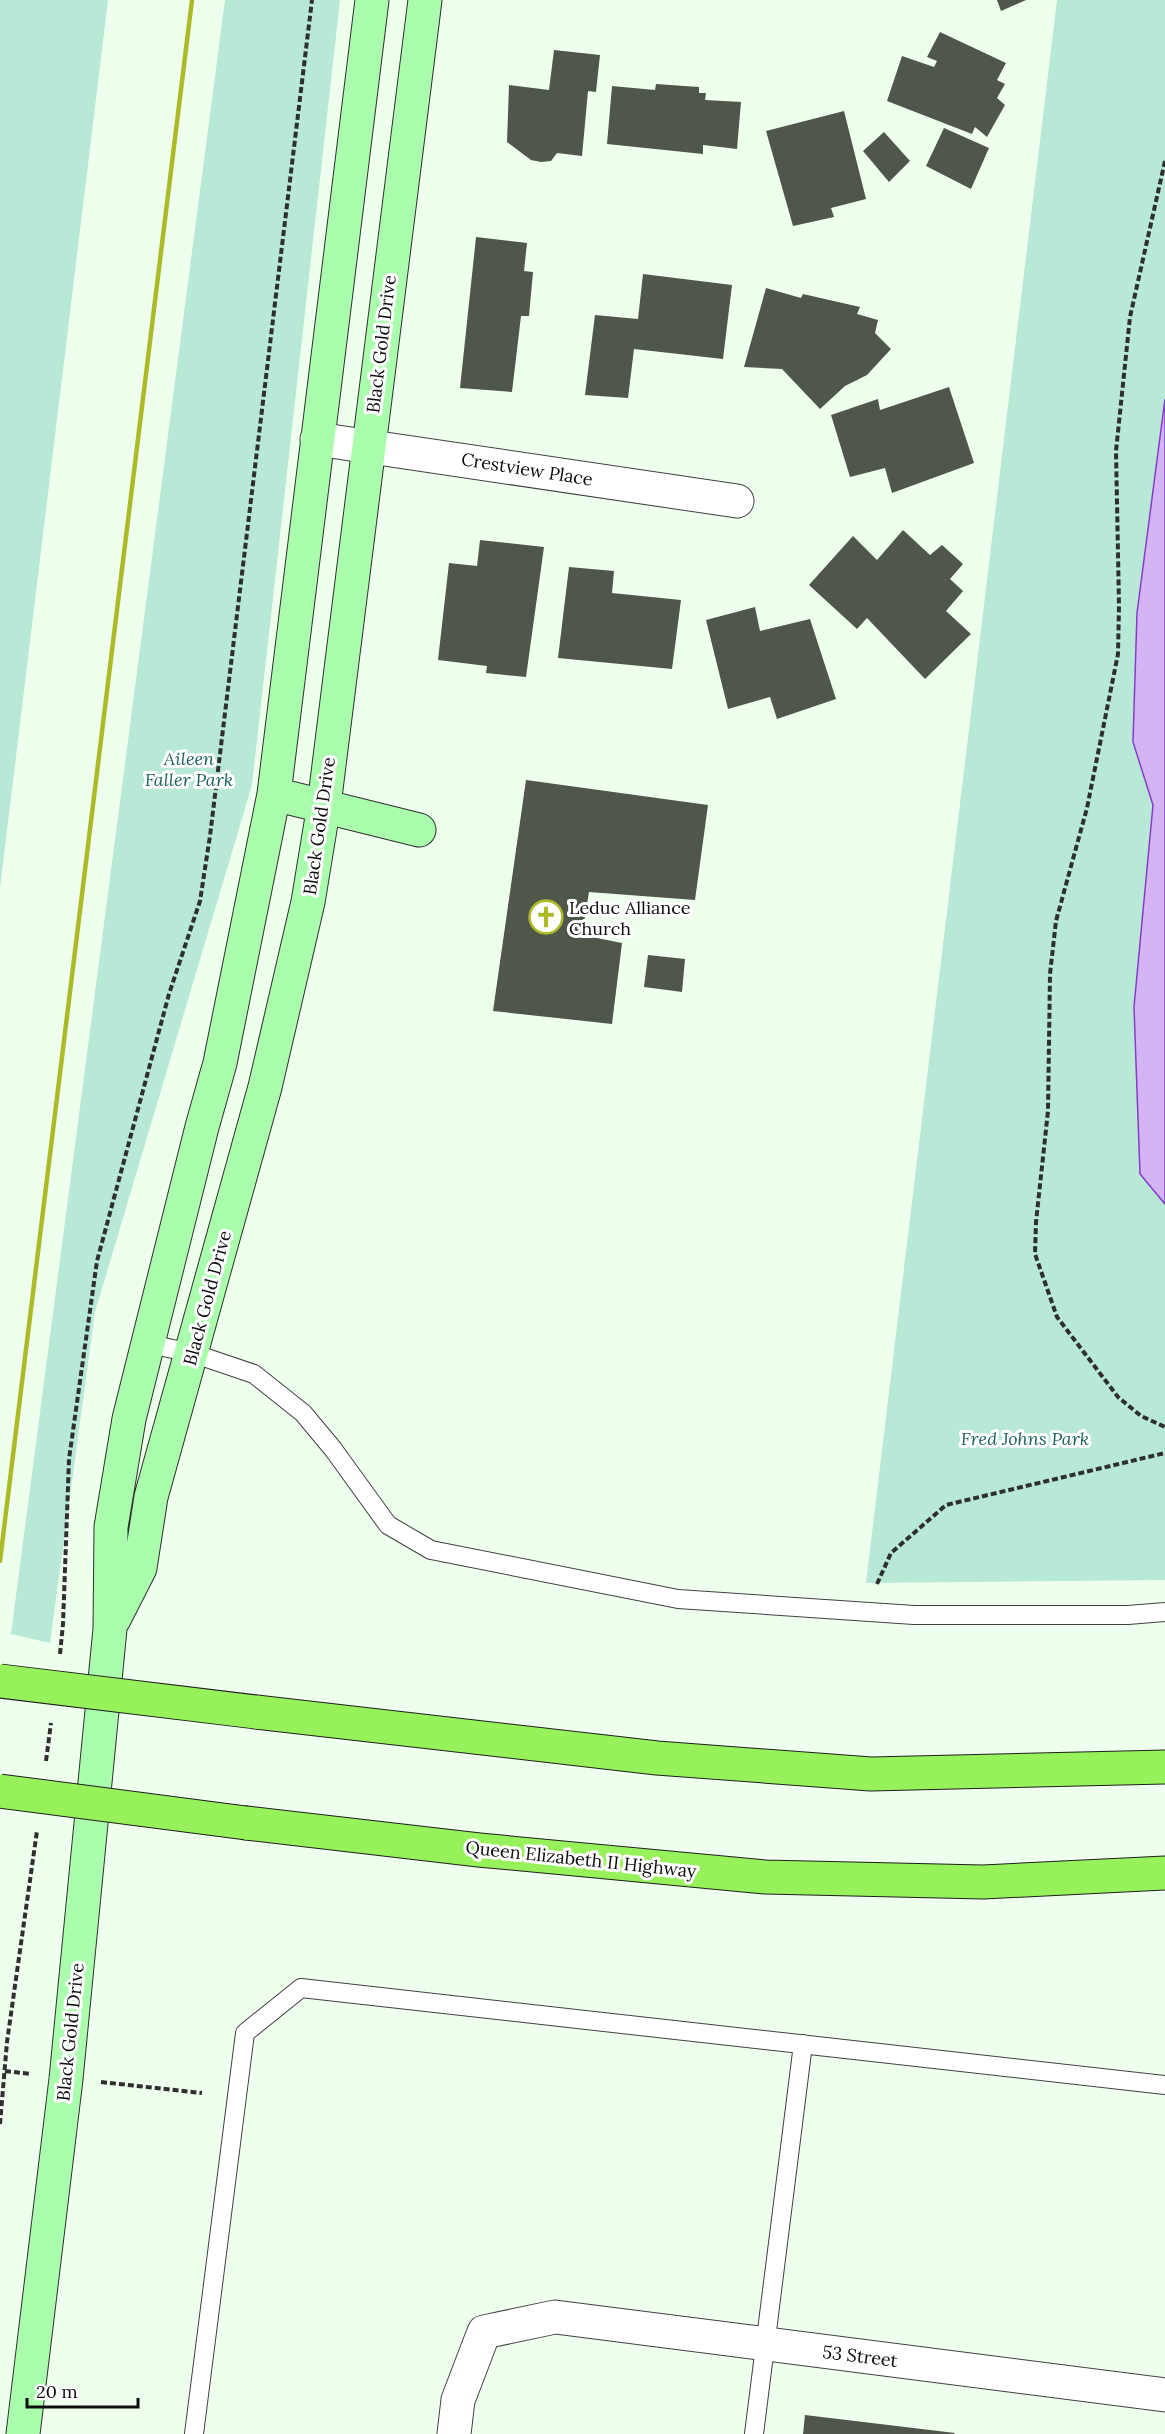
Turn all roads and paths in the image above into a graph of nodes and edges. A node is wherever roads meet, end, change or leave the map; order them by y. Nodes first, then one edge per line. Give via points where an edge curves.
1 (312, 0) edge
2 (372, 0) edge
3 (425, 0) edge
4 (1165, 161) edge
5 (317, 439) junction
6 (368, 445) junction
7 (737, 501) dead end
8 (274, 794) junction
9 (324, 805) junction
10 (419, 830) dead end
11 (149, 1344) junction
12 (192, 1353) junction
13 (1165, 1427) edge
14 (1165, 1453) edge
15 (866, 1611) junction
16 (1165, 1612) edge
17 (110, 1629) junction
18 (59, 1659) dead end
19 (0, 1681) edge
20 (51, 1717) dead end
21 (45, 1763) dead end
22 (1165, 1767) edge
23 (0, 1791) edge
24 (38, 1820) dead end
25 (1165, 1873) edge
26 (803, 2044) junction
27 (1165, 2085) edge
28 (0, 2124) edge
29 (765, 2344) junction
30 (1165, 2395) edge
31 (23, 2434) edge
32 (194, 2434) edge
33 (454, 2434) edge
34 (754, 2434) edge

1 - 18 path via 210,836 200,901 169,994 97,1261 69,1459
2 - 5 main road, Black Gold Drive
3 - 6 main road, Black Gold Drive
4 - 13 path via 1130,317 1116,451 1118,654 1087,808 1056,921 1050,974 1048,1111 1035,1254 1058,1317 1071,1335 1118,1397 1141,1416
5 - 6 street, Crestview Place
5 - 8 main road, Black Gold Drive
6 - 7 street, Crestview Place
6 - 9 main road, Black Gold Drive
8 - 9 main road
8 - 11 main road, Black Gold Drive via 220,1064
9 - 10 main road
9 - 12 main road, Black Gold Drive via 308,902 265,1087
11 - 12 lane
11 - 17 main road, Black Gold Drive via 129,1419 111,1527
12 - 15 lane via 254,1374 303,1413 388,1525 430,1550 678,1599
12 - 17 main road, Black Gold Drive via 151,1497 140,1568
14 - 15 path via 946,1505 891,1553
15 - 16 lane via 914,1615
17 - 31 main road, Black Gold Drive via 66,2079
19 - 22 highway, bridge via 657,1758 871,1774
20 - 21 path
23 - 25 highway, Queen Elizabeth II Highway, bridge via 479,1850 765,1877 983,1882
24 - 28 path via 7,2042
26 - 27 lane
26 - 29 lane
26 - 32 lane via 301,1988 245,2033
29 - 30 street, 53 Street
29 - 33 street, 53 Street via 555,2317 484,2332 458,2400
29 - 34 lane

